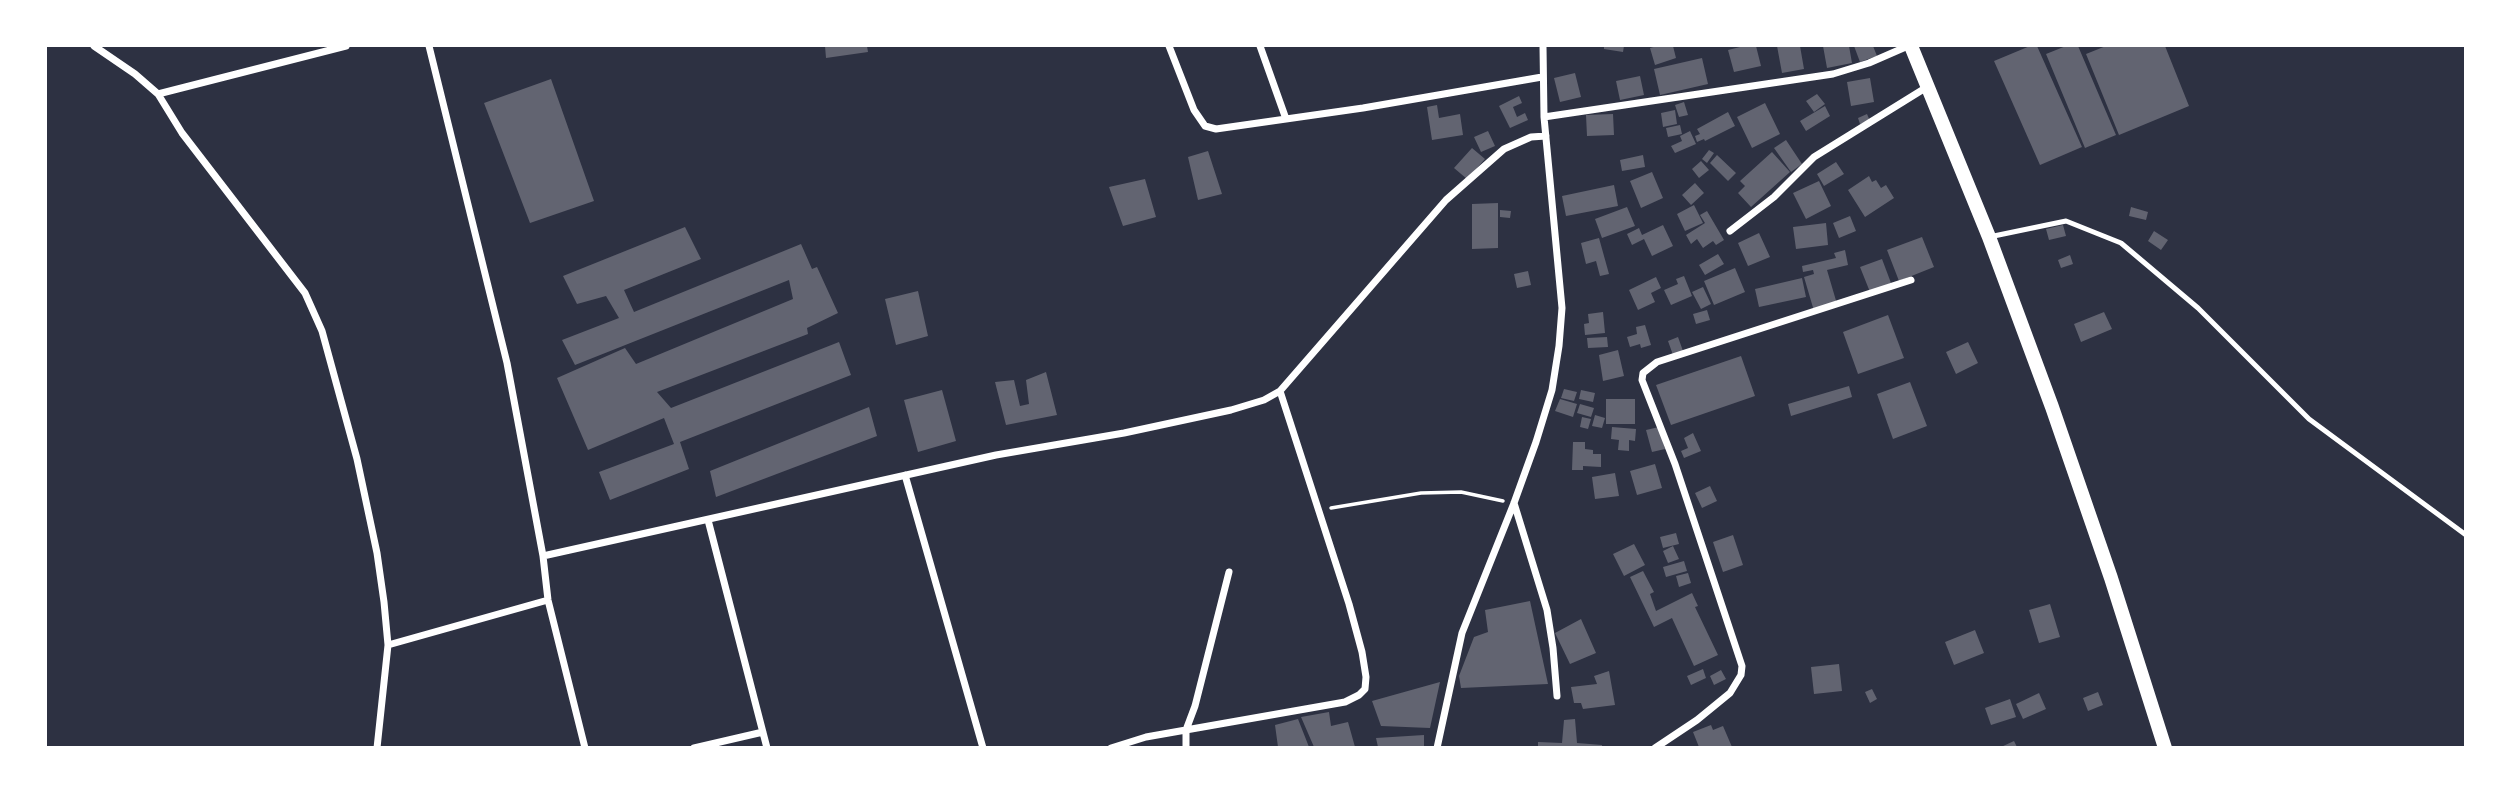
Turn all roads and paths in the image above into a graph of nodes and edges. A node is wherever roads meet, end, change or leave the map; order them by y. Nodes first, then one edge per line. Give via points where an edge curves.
1 (94, 46) edge
2 (346, 46) edge
3 (429, 46) edge
4 (1169, 46) edge
5 (1260, 46) edge
6 (1543, 46) edge
7 (1910, 46) edge
8 (1542, 77) junction
9 (1927, 87) junction
10 (158, 94) junction
11 (1544, 117) junction
12 (1286, 119) junction
13 (1546, 136) junction
14 (1730, 232) dead end
15 (1989, 237) junction
16 (1911, 280) dead end
17 (1280, 391) junction
18 (905, 475) junction
19 (1514, 503) junction
20 (1318, 510) junction
21 (708, 520) junction
22 (2466, 535) edge
23 (543, 556) junction
24 (1228, 572) dead end
25 (548, 600) junction
26 (388, 645) junction
27 (1557, 696) dead end
28 (1186, 730) junction
29 (763, 732) junction
30 (377, 747) edge
31 (585, 747) edge
32 (694, 747) edge
33 (767, 747) edge
34 (983, 747) edge
35 (1111, 747) edge
36 (1186, 747) edge
37 (1437, 747) edge
38 (1655, 747) edge
39 (2165, 747) edge

1 - 10 street
2 - 10 street
3 - 23 street via 507,363
4 - 12 street via 1205,126 1216,129
5 - 12 street
6 - 8 street
7 - 9 main road
7 - 11 street via 1833,74
8 - 11 street
8 - 12 street
9 - 14 street via 1814,157
9 - 15 main road
10 - 26 street via 189,143 305,293 322,331 377,553
11 - 13 street
13 - 17 street via 1504,149 1446,200
13 - 19 street via 1562,308 1559,346 1552,390
15 - 22 lane via 2066,221 2121,243 2197,308 2309,419
15 - 39 main road via 2082,491
16 - 38 street via 1657,362 1643,373 1742,666 1730,693
17 - 18 street via 1218,413
17 - 20 street
18 - 21 street
18 - 34 street
19 - 20 path via 1461,492 1379,498
19 - 27 street via 1547,610
19 - 37 street via 1462,633
20 - 28 street via 1362,652 1365,689 1345,702
21 - 23 street
21 - 29 street
23 - 25 street
24 - 28 street
25 - 26 street
25 - 31 street
26 - 30 street
28 - 35 street
28 - 36 street
29 - 32 street
29 - 33 street

